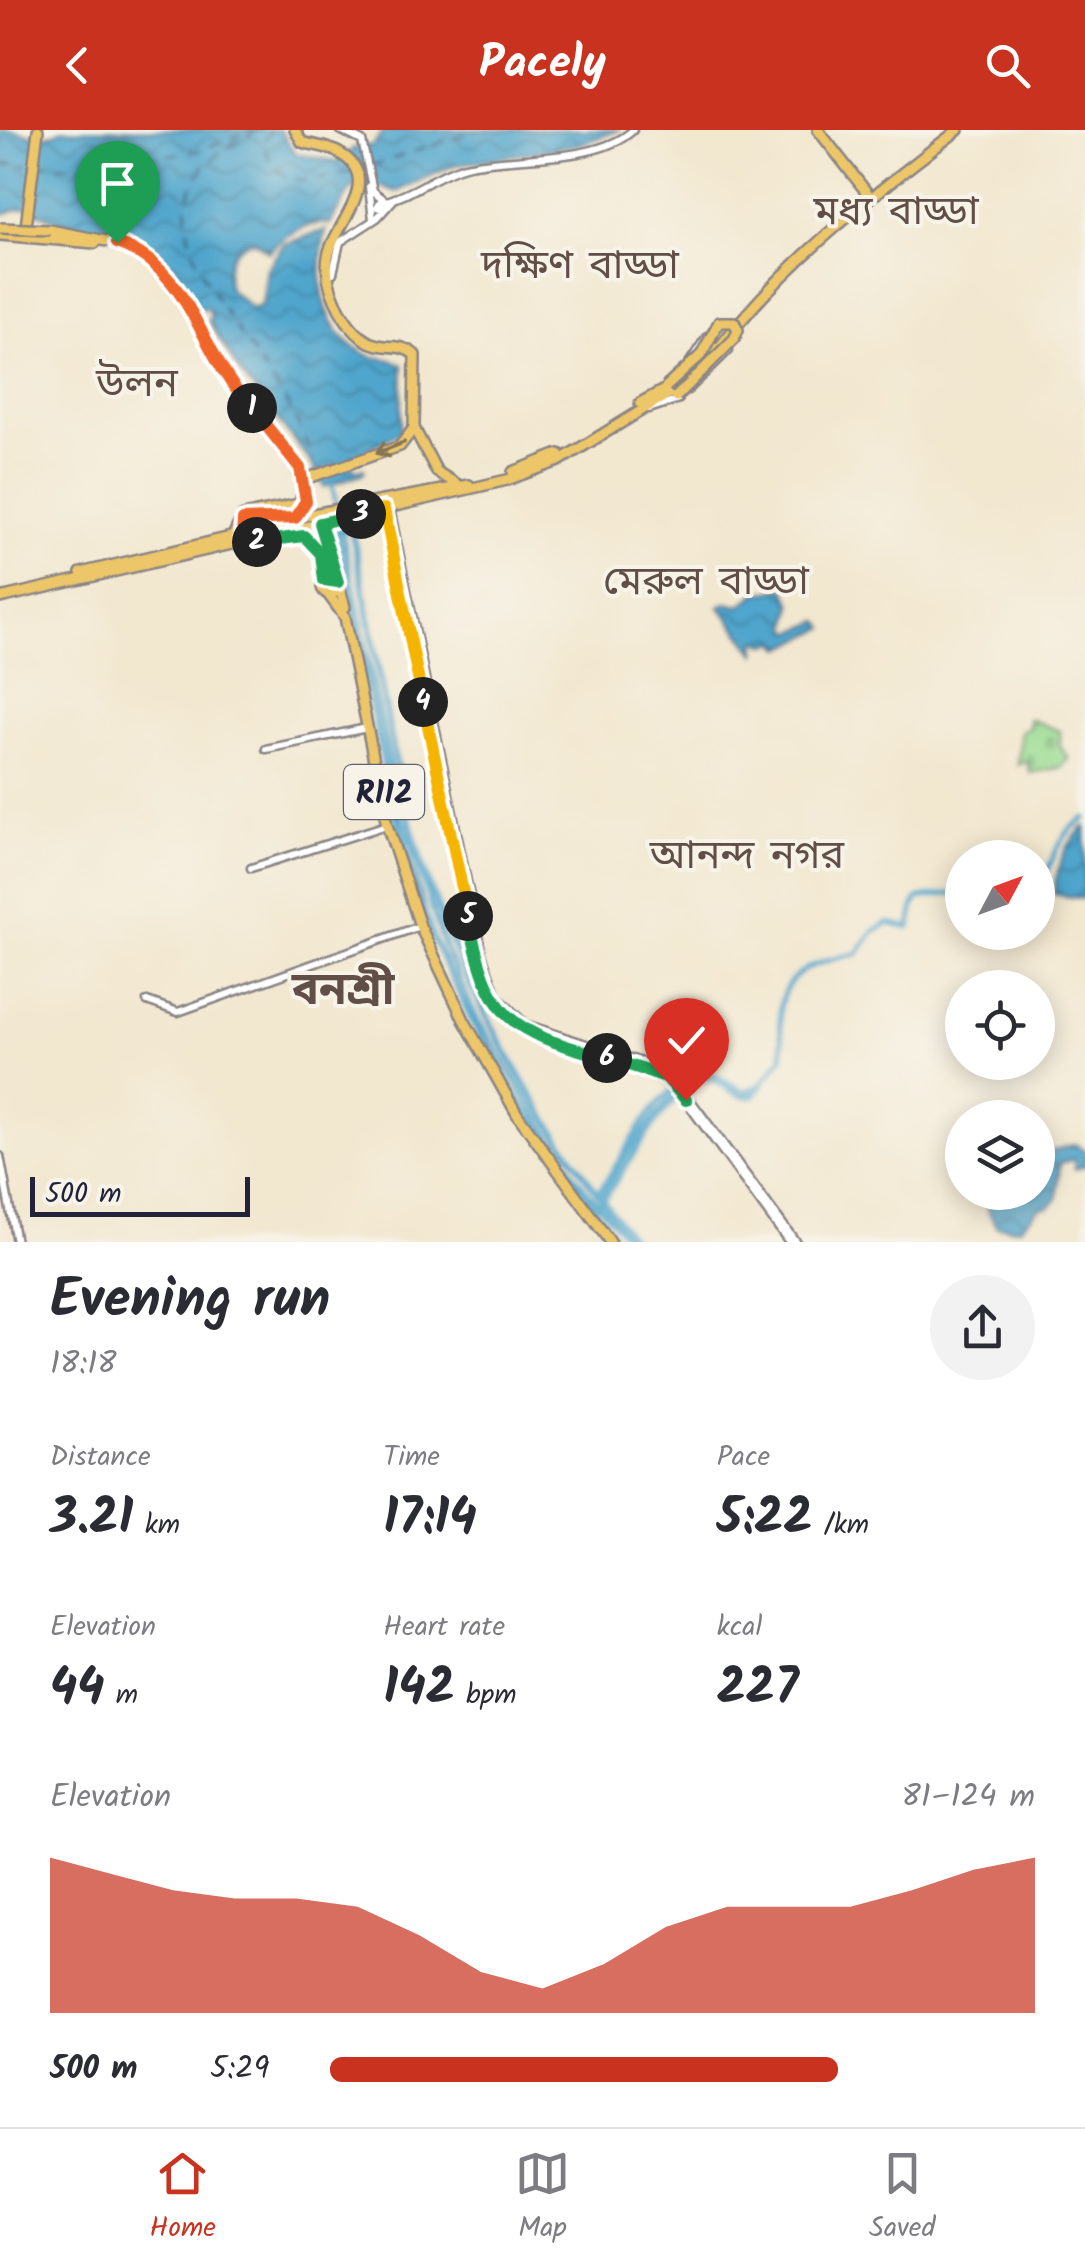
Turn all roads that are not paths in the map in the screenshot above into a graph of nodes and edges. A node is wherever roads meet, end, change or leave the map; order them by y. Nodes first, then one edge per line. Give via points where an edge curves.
1 (36, 130) edge
2 (295, 130) edge
3 (340, 130) edge
4 (633, 130) edge
5 (820, 130) edge
6 (954, 130) edge
7 (368, 190) junction
8 (871, 193) junction
9 (380, 205) junction
10 (26, 217) junction
11 (373, 220) junction
12 (838, 221) junction
13 (344, 232) junction
14 (3, 233) edge
15 (46, 233) junction
16 (23, 235) junction
17 (334, 241) junction
18 (333, 273) junction
19 (340, 310) junction
20 (739, 323) junction
21 (201, 328) junction
22 (210, 348) junction
23 (216, 359) junction
24 (226, 371) junction
25 (661, 393) junction
26 (638, 411) junction
27 (414, 428) junction
28 (431, 462) junction
29 (300, 474) junction
30 (461, 487) junction
31 (356, 512) junction
32 (388, 513) junction
33 (321, 519) junction
34 (290, 522) junction
35 (233, 536) junction
36 (333, 581) junction
37 (30, 588) junction
38 (0, 595) edge
39 (367, 728) junction
40 (266, 749) dead end
41 (387, 825) junction
42 (251, 868) dead end
43 (420, 926) junction
44 (451, 992) junction
45 (147, 1001) dead end
46 (0, 1156) edge
47 (16, 1242) edge
48 (610, 1242) edge
49 (792, 1242) edge

1 - 10 main road
2 - 7 main road via 302,142 343,154
3 - 7 street via 361,142
4 - 9 street via 595,147 466,166
5 - 8 main road
6 - 8 main road
7 - 9 street
7 - 13 main road
8 - 12 main road
9 - 11 street
9 - 11 street
10 - 14 main road
10 - 15 main road
10 - 16 main road
11 - 13 street
12 - 20 main road
12 - 25 main road via 703,360
13 - 17 main road
13 - 18 street
14 - 15 main road, bridge
14 - 16 main road
15 - 16 main road
15 - 21 main road via 117,243 148,257 176,285
15 - 22 main road via 140,257 173,288
17 - 18 main road
17 - 19 main road via 328,276
18 - 19 main road
18 - 28 main road via 342,308 359,330 419,355 417,422
19 - 27 main road via 372,344 406,348 416,356
20 - 25 main road via 707,364
20 - 26 street via 733,345 680,398
21 - 22 main road
21 - 24 main road
22 - 23 main road
23 - 24 main road
23 - 29 main road
24 - 29 main road
25 - 25 main road, bridge via 701,355 719,322 736,324 732,342 676,396
25 - 26 main road
25 - 30 main road via 568,450
26 - 32 main road via 534,472
27 - 28 main road
27 -> 29 main road via 402,445 316,477
28 - 30 main road via 442,478
29 - 34 main road via 306,504
29 - 35 main road via 301,503 245,515
30 - 31 main road
31 - 32 main road
31 - 33 main road
32 - 49 street via 455,841 486,967 502,1004 534,1030 658,1066
33 - 34 main road
33 - 35 main road
33 - 36 main road, R112
34 - 36 main road, R112 via 316,538
34 - 36 main road, bridge via 248,518 240,534 252,542 304,536 317,546
34 - 37 main road
35 - 37 main road
36 - 39 main road, R112 via 328,594 344,616
36 - 44 main road, R112 via 391,826
37 - 38 main road
39 - 40 street
39 - 41 main road, R112
41 - 42 street
41 - 43 main road, R112
43 - 44 main road, R112
43 - 45 street via 178,1012
44 - 48 main road, R112 via 517,1114
46 - 47 street

